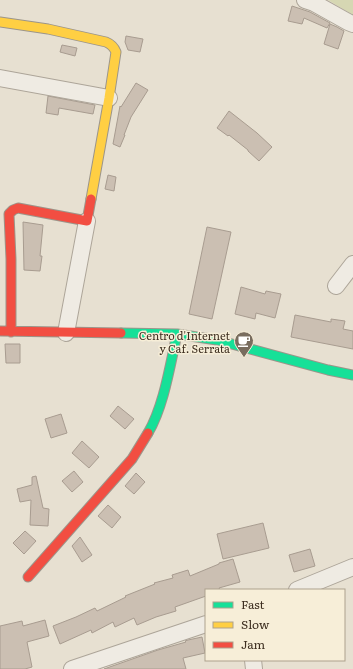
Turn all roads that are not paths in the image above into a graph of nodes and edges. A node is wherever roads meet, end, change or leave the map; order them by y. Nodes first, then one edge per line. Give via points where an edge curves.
1 (305, 0) edge
2 (0, 22) edge
3 (353, 24) edge
4 (0, 78) edge
5 (109, 98) junction
6 (87, 221) junction
7 (6, 254) edge
8 (353, 264) edge
9 (336, 286) dead end
10 (0, 331) edge
11 (11, 332) junction
12 (66, 333) junction
13 (176, 334) junction
14 (353, 374) edge
15 (353, 567) edge
16 (28, 577) dead end
17 (299, 589) edge
18 (205, 624) edge
19 (72, 669) edge

1 - 3 street
2 - 5 street via 48,29 112,44 116,52
4 - 5 street
5 - 6 street
6 - 7 street via 18,208 13,210 9,214
6 - 12 street
7 - 11 street
8 - 9 street
10 - 11 street
11 - 12 street
12 - 13 street
13 - 14 street via 217,340 328,370
13 - 16 street via 164,393 153,425 132,459
15 - 17 street
18 - 19 street

